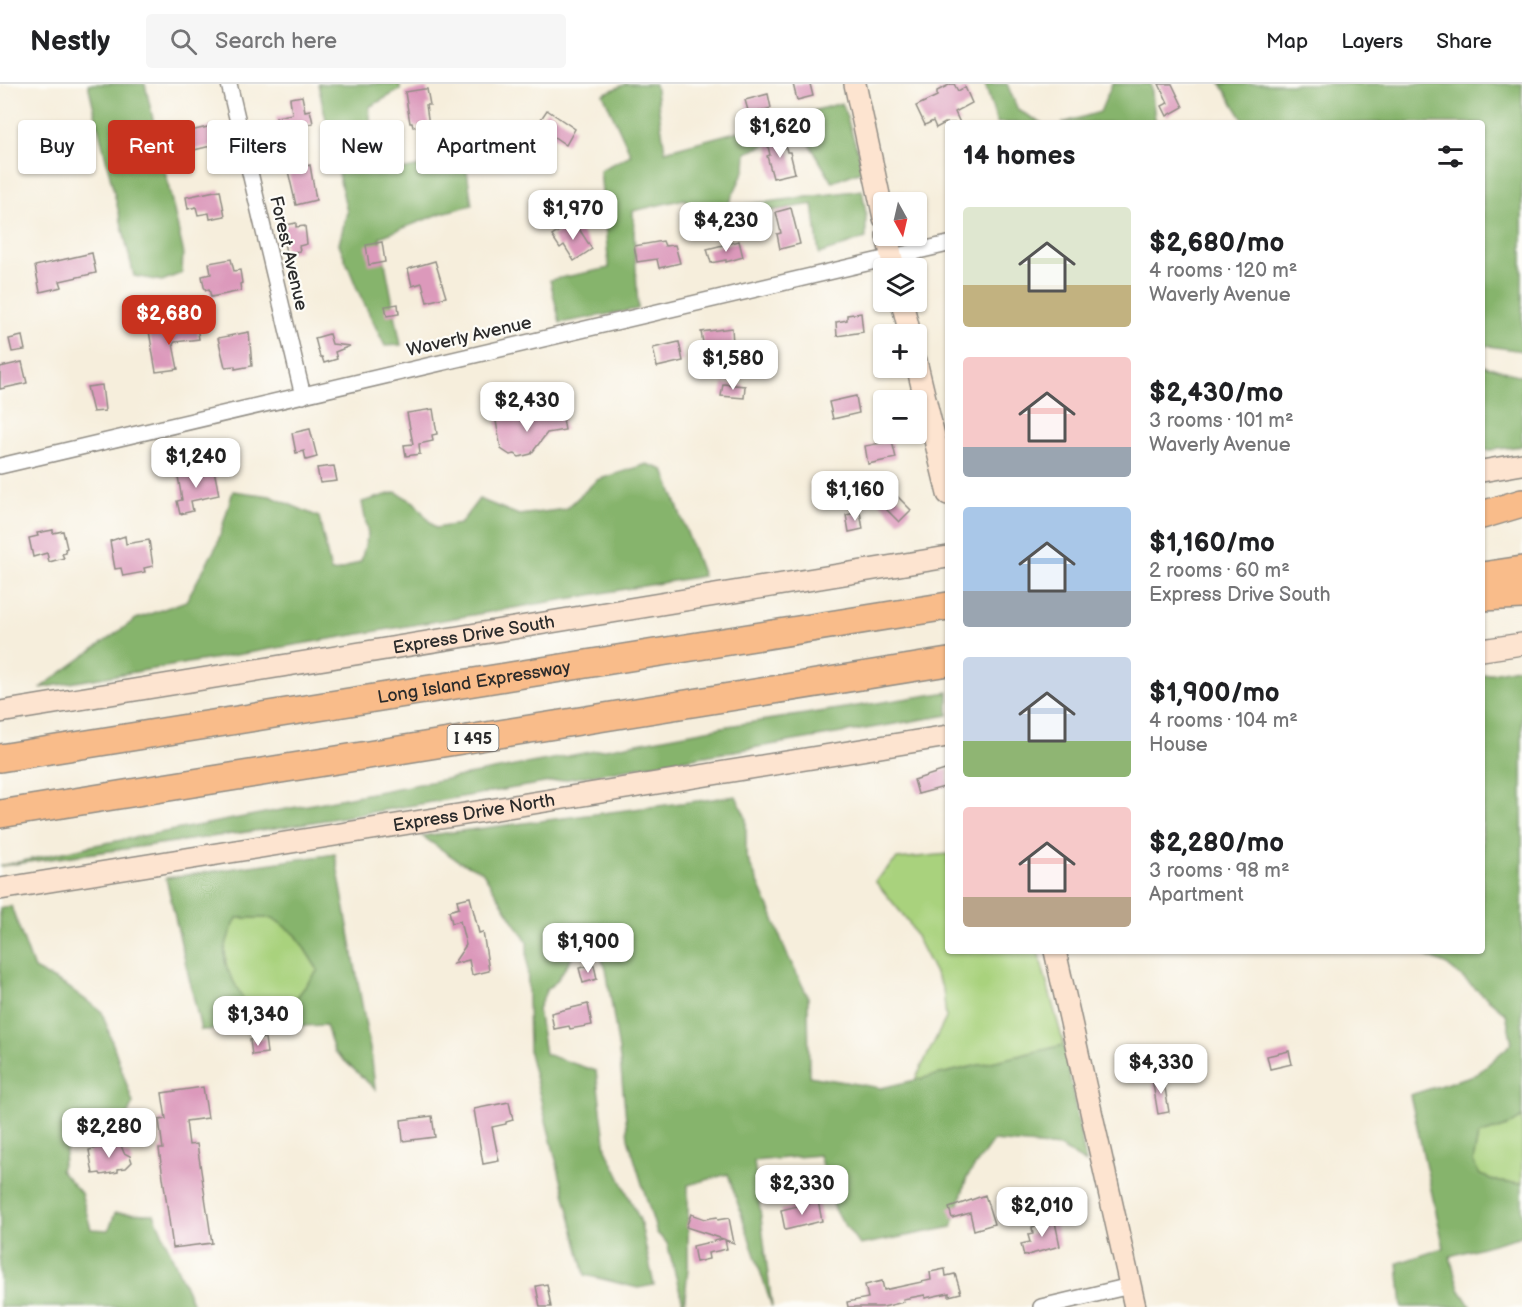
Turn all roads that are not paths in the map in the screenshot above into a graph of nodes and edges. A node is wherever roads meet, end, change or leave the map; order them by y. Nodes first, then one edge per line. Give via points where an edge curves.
1 (229, 84) edge
2 (855, 84) edge
3 (878, 192) edge
4 (945, 245) edge
5 (907, 258) edge
6 (873, 268) edge
7 (920, 378) edge
8 (303, 396) junction
9 (1522, 464) edge
10 (0, 466) edge
11 (1485, 470) edge
12 (945, 482) edge
13 (1522, 503) edge
14 (1522, 513) edge
15 (1485, 516) edge
16 (1485, 517) edge
17 (945, 557) edge
18 (1522, 570) edge
19 (1485, 576) edge
20 (1522, 595) edge
21 (1485, 597) edge
22 (941, 607) edge
23 (1522, 644) edge
24 (1485, 650) edge
25 (945, 662) edge
26 (0, 712) edge
27 (945, 736) edge
28 (0, 758) edge
29 (0, 814) edge
30 (0, 888) edge
31 (1055, 954) edge
32 (1133, 1297) edge
33 (1041, 1307) edge

1 - 8 street, Forest Avenue
2 - 3 main road
4 - 5 street, Waverly Avenue
6 - 8 street, Waverly Avenue
7 - 12 main road
8 - 10 street, Waverly Avenue
9 - 11 main road
13 - 15 highway
14 - 16 highway
17 - 26 main road, Express Drive South
18 - 19 highway
20 - 21 highway
22 - 28 highway, Long Island Expressway
23 - 24 main road
25 - 29 highway, I 495
27 - 30 main road, Express Drive North
31 - 32 main road
32 - 33 street

